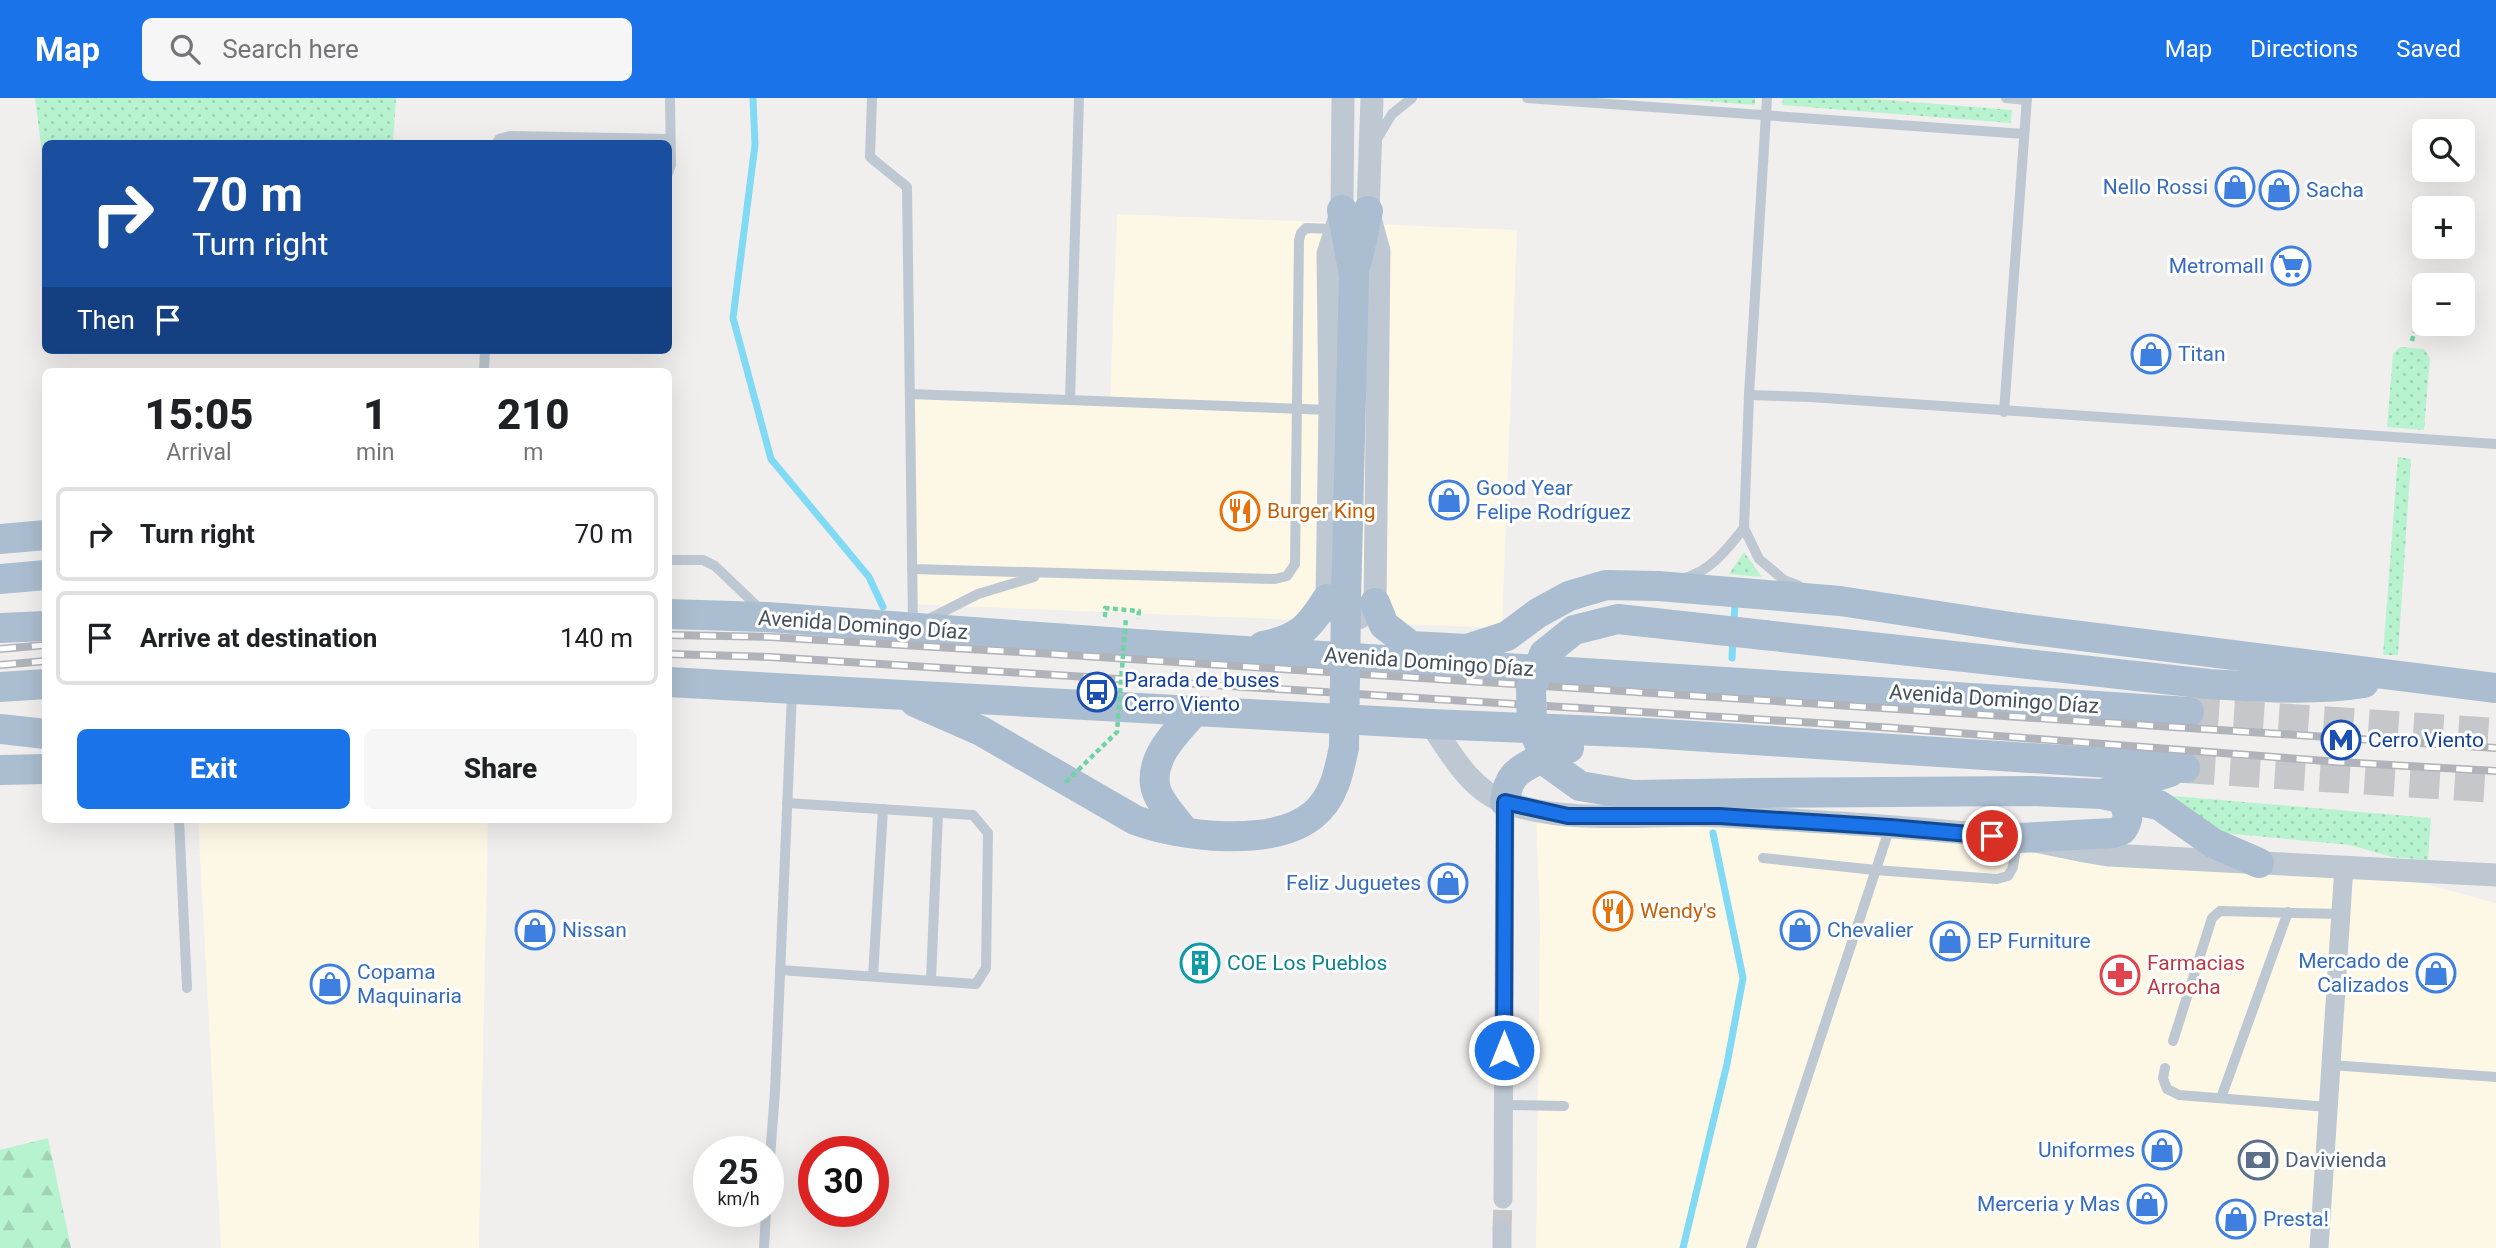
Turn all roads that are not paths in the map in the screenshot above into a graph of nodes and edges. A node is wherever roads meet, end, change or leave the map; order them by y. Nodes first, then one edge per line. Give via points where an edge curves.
1 (670, 98) edge
2 (872, 98) edge
3 (1079, 98) edge
4 (1342, 98) edge
5 (1372, 98) edge
6 (1412, 98) edge
7 (1527, 98) edge
8 (1767, 98) edge
9 (2006, 98) edge
10 (2027, 99) edge
11 (1765, 114) junction
12 (2024, 134) junction
13 (670, 139) joint
14 (499, 140) edge
15 (1371, 148) junction
16 (1349, 217) junction
17 (909, 394) junction
18 (1749, 395) junction
19 (1069, 400) junction
20 (1297, 409) junction
21 (1330, 410) junction
22 (2004, 412) junction
23 (2496, 444) edge
24 (1744, 528) junction
25 (42, 535) edge
26 (0, 539) edge
27 (672, 560) edge
28 (912, 569) junction
29 (1048, 574) junction
30 (42, 575) edge
31 (0, 579) edge
32 (1658, 586) junction
33 (1840, 601) junction
34 (1349, 602) junction
35 (672, 614) edge
36 (768, 617) junction
37 (42, 626) edge
38 (0, 628) edge
39 (913, 628) junction
40 (1288, 640) junction
41 (1411, 646) junction
42 (1242, 650) junction
43 (2406, 677) junction
44 (672, 682) edge
45 (42, 684) edge
46 (0, 687) edge
47 (2493, 688) edge
48 (792, 689) junction
49 (899, 695) junction
50 (1195, 711) junction
51 (2189, 712) tunnel mouth
52 (1431, 724) junction
53 (0, 729) edge
54 (1647, 733) junction
55 (42, 734) edge
56 (1949, 752) junction
57 (42, 769) edge
58 (0, 770) edge
59 (2072, 793) junction
60 (2111, 796) junction
61 (1505, 802) junction
62 (788, 803) junction
63 (883, 809) junction
64 (938, 813) junction
65 (179, 823) edge
66 (1890, 827) junction
67 (1184, 831) junction
68 (2018, 838) junction
69 (1763, 858) dead end
70 (2259, 863) junction
71 (2344, 866) junction
72 (1875, 870) junction
73 (2496, 875) edge
74 (2288, 912) junction
75 (2340, 914) junction
76 (780, 970) junction
77 (873, 976) junction
78 (932, 981) junction
79 (187, 988) dead end
80 (2173, 1041) dead end
81 (2331, 1065) junction
82 (2165, 1068) dead end
83 (2496, 1077) edge
84 (2221, 1098) junction
85 (1504, 1105) junction
86 (1564, 1106) dead end
87 (2328, 1107) junction
88 (771, 1136) edge
89 (1503, 1199) tunnel mouth
90 (765, 1227) edge
91 (764, 1248) edge
92 (1751, 1248) edge
93 (2319, 1248) edge

1 - 13 lane
2 - 17 lane via 870,157 907,187
3 - 19 lane
4 - 16 street
5 - 15 street
6 - 15 lane via 1392,114
7 - 11 lane
8 - 11 lane
9 - 10 lane
10 - 12 lane
11 - 12 lane
11 - 18 lane
12 - 22 lane
13 - 14 lane via 510,136
15 - 16 street
16 - 20 lane via 1301,233
16 - 21 street via 1328,254
16 - 34 main road via 1354,275
16 - 34 street via 1379,251
17 - 19 lane
17 - 28 lane
18 - 22 lane
18 - 24 lane
19 - 20 lane
20 - 21 lane
20 - 29 lane via 1295,564 1287,576
21 - 34 street
22 - 23 lane
24 - 32 lane via 1720,557 1696,575
24 - 33 lane via 1759,559 1784,580
25 - 26 main road
27 - 36 lane via 703,560 715,566
28 - 29 lane
28 - 39 lane
29 - 39 lane via 978,594
30 - 31 main road
32 - 33 main road
32 - 41 main road via 1606,585 1569,596 1507,636 1467,649
33 - 43 main road
34 - 40 main road
34 - 41 main road
34 - 67 main road, bridge via 1344,747 1328,798 1313,816 1285,829 1217,836
35 - 36 main road, Avenida Domingo Díaz
36 - 39 main road, Avenida Domingo Díaz
37 - 38 main road
39 - 42 main road, Avenida Domingo Díaz
40 - 41 main road
40 - 42 main road
42 - 51 main road, Avenida Domingo Díaz
43 - 47 main road
43 - 59 main road, bridge via 2333,688 2208,684 1618,619 1574,630 1544,654 1531,689 1532,727 1548,763 1580,786 1633,795
44 - 48 main road
45 - 46 main road
48 - 49 main road
48 - 62 lane
49 - 50 main road
49 - 67 main road via 981,731 1135,820
50 - 52 main road
50 - 67 main road via 1156,763 1154,787
52 - 54 main road
52 - 61 street via 1478,788
53 - 55 main road
54 - 56 main road
54 - 61 main road via 1557,751 1515,774
56 - 59 main road
56 - 60 main road via 2185,768
57 - 58 main road
59 - 60 main road
60 - 68 main road via 2127,808 2122,830
60 - 70 main road via 2159,805 2213,843
61 - 66 street via 1568,816 1719,816
61 - 85 street
62 - 63 lane
62 - 76 lane
63 - 64 lane
63 - 77 lane
64 - 78 lane
64 - 78 lane via 973,815 988,833 986,968 976,984
65 - 79 lane
66 - 68 street
66 - 72 lane
68 - 70 street via 2109,855
68 - 72 lane via 2008,876
69 - 72 lane
70 - 71 street
71 - 73 street
71 - 75 street
72 - 92 lane
74 - 75 lane
74 - 80 lane via 2220,911 2212,918
74 - 84 lane
75 - 81 street
76 - 77 lane
76 - 88 lane
77 - 78 lane
81 - 83 lane
81 - 87 street
82 - 84 lane via 2162,1078 2167,1089 2179,1095
84 - 87 lane
85 - 86 lane
85 - 89 street
87 - 93 street
90 - 91 lane

